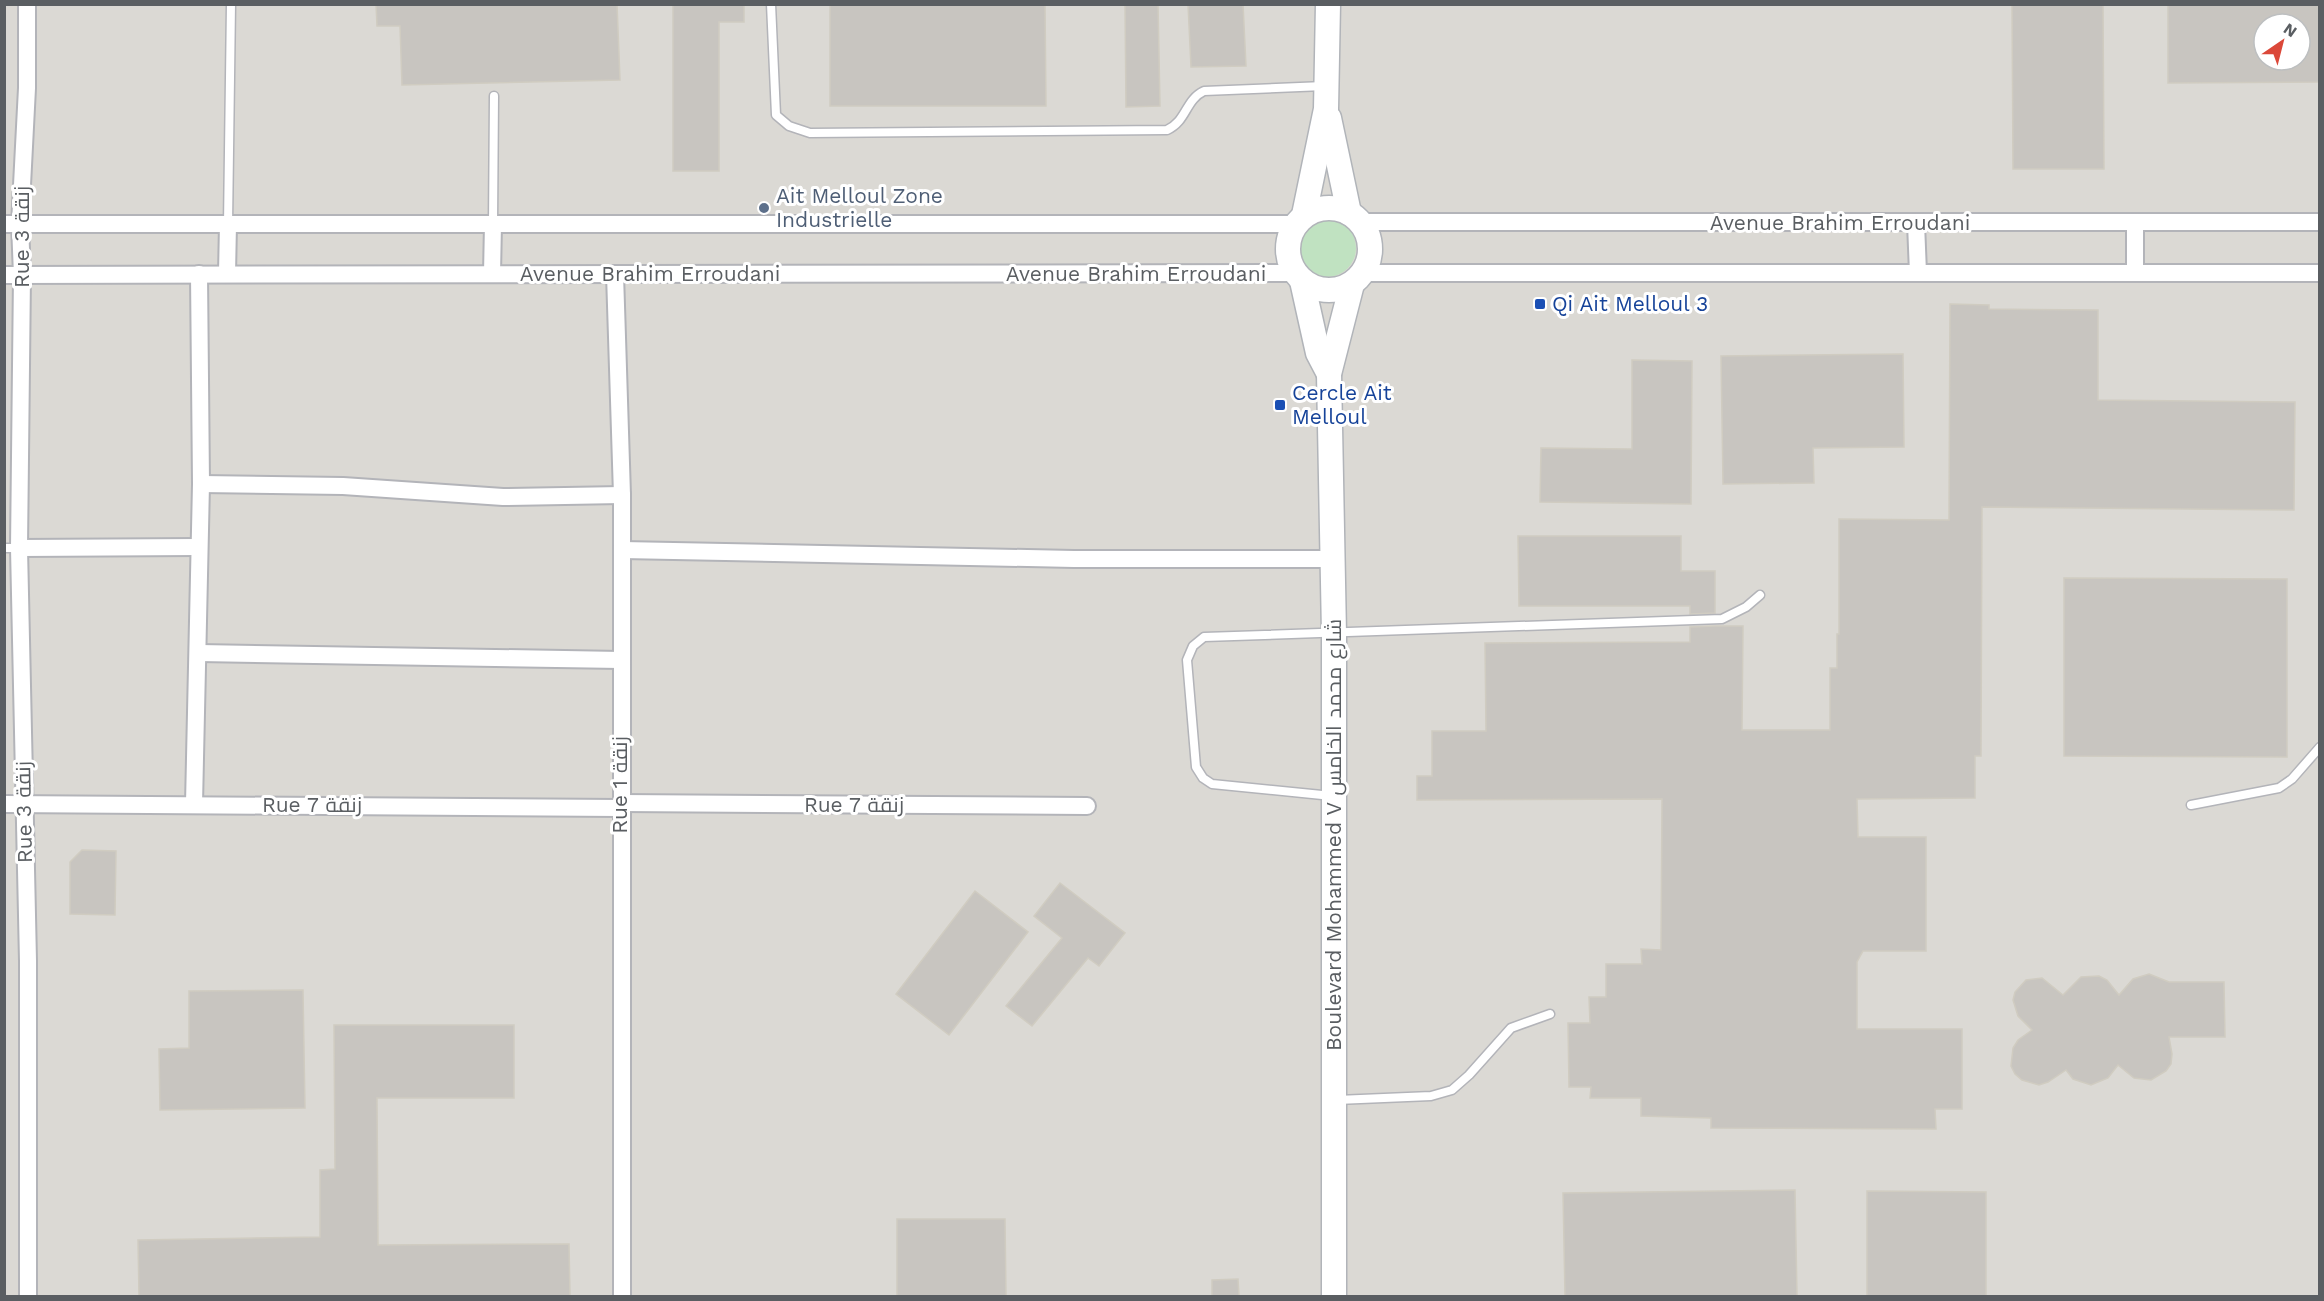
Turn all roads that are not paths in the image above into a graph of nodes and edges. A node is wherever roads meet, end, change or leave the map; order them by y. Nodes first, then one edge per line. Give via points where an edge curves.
1 (27, 4) edge
2 (231, 4) edge
3 (771, 4) edge
4 (1328, 4) edge
5 (1327, 85) junction
6 (494, 96) dead end
7 (1326, 109) junction
8 (1355, 218) junction
9 (1299, 219) junction
10 (2319, 222) edge
11 (1916, 223) junction
12 (2135, 223) junction
13 (12, 224) edge
14 (228, 224) junction
15 (493, 224) junction
16 (1918, 273) junction
17 (2135, 273) junction
18 (2319, 273) edge
19 (199, 274) junction
20 (227, 274) junction
21 (492, 274) junction
22 (615, 274) junction
23 (4, 275) edge
24 (22, 275) junction
25 (1299, 277) junction
26 (1357, 278) junction
27 (1329, 374) junction
28 (201, 484) junction
29 (622, 495) junction
30 (198, 547) junction
31 (12, 548) edge
32 (621, 550) junction
33 (1332, 560) junction
34 (1760, 595) dead end
35 (1334, 634) junction
36 (199, 653) junction
37 (621, 660) junction
38 (2319, 747) edge
39 (1334, 797) junction
40 (4, 804) edge
41 (23, 804) junction
42 (194, 804) junction
43 (620, 805) junction
44 (2191, 805) dead end
45 (1087, 806) dead end
46 (1550, 1014) dead end
47 (1334, 1101) junction
48 (28, 1296) edge
49 (621, 1296) edge
50 (1334, 1296) edge

1 - 13 street, Rue 3 زنقة via 27,88
2 - 14 lane
3 - 5 lane via 776,115 789,126 810,133 1167,129 1177,125 1190,100 1204,91
4 - 5 main road
5 - 7 main road
6 - 15 lane
7 - 8 main road
7 - 9 main road
8 - 9 main road via 1326,207
8 - 11 street, Avenue Brahim Erroudani
8 - 26 main road via 1368,234 1370,247 1369,261
9 - 15 street
9 - 25 main road via 1287,248 1289,261
10 - 12 street, Avenue Brahim Erroudani
11 - 12 street, Avenue Brahim Erroudani
11 - 16 street
12 - 17 street
13 - 14 street
13 - 24 street, Rue 3 زنقة
14 - 15 street
14 - 20 street
15 - 21 street
16 - 17 street
16 - 26 street
17 - 18 street
19 - 20 street, Avenue Brahim Erroudani
19 - 24 street, Avenue Brahim Erroudani
19 - 28 street
20 - 21 street, Avenue Brahim Erroudani
21 - 22 street, Avenue Brahim Erroudani
22 - 25 street, Avenue Brahim Erroudani
22 - 29 street, Rue 1 زنقة
23 - 24 street, Avenue Brahim Erroudani
24 - 31 street, Rue 3 زنقة
25 - 26 main road via 1326,291 1340,289
25 - 27 main road, Boulevard Mohammed V شارع محمد الخامس via 1318,353
26 - 27 main road, Boulevard Mohammed V شارع محمد الخامس
27 - 33 main road, Boulevard Mohammed V شارع محمد الخامس
28 - 29 street via 343,486 503,497
28 - 30 street
29 - 32 street, Rue 1 زنقة
30 - 31 street
30 - 36 street
31 - 41 street, Rue 3 زنقة
32 - 33 street via 1107,560
32 - 37 street, Rue 1 زنقة
33 - 35 main road, Boulevard Mohammed V شارع محمد الخامس
34 - 35 lane via 1722,619
35 - 39 main road, Boulevard Mohammed V شارع محمد الخامس
35 - 39 lane via 1204,637 1193,646 1187,660 1196,767 1203,778 1212,784
36 - 37 street
36 - 42 street
37 - 43 street, Rue 1 زنقة
38 - 44 lane via 2292,779 2279,788
39 - 47 main road, Boulevard Mohammed V شارع محمد الخامس
40 - 41 street, Rue 7 زنقة
41 - 42 street, Rue 7 زنقة
41 - 48 street, Rue 3 زنقة via 28,961
42 - 43 street, Rue 7 زنقة
43 - 45 street, Rue 7 زنقة
43 - 49 street, Rue 1 زنقة
46 - 47 lane via 1511,1029 1452,1090 1431,1096
47 - 50 main road, Boulevard Mohammed V شارع محمد الخامس

